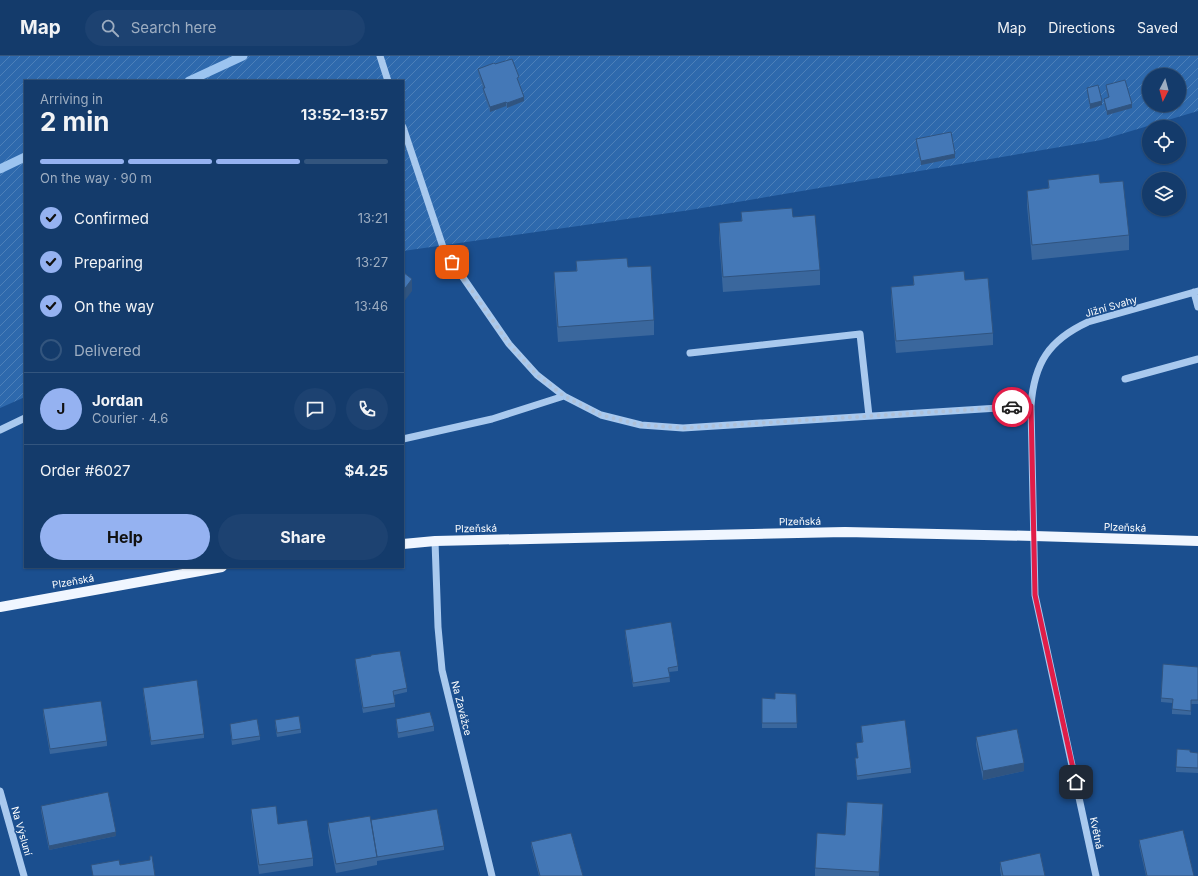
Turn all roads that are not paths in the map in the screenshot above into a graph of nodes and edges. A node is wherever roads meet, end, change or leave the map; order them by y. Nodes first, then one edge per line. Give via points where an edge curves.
1 (380, 56) edge
2 (388, 80) edge
3 (404, 130) edge
4 (1196, 292) edge
5 (1198, 307) edge
6 (690, 353) dead end
7 (1198, 359) edge
8 (1125, 379) dead end
9 (564, 396) junction
10 (1031, 406) junction
11 (869, 416) junction
12 (24, 418) edge
13 (0, 430) edge
14 (404, 439) edge
15 (1034, 536) junction
16 (435, 541) junction
17 (1198, 541) edge
18 (404, 544) edge
19 (216, 568) edge
20 (0, 607) edge
21 (0, 791) edge
22 (24, 876) edge
23 (492, 876) edge
24 (1096, 876) edge

1 - 2 street
3 - 9 street via 444,250 509,344 537,375
4 - 5 street
4 - 10 street, Jižní Svahy via 1088,322 1066,334 1057,341 1041,362 1032,389
6 - 11 street via 860,334
7 - 8 street
9 - 11 street via 601,415 641,425 683,428
9 - 14 street via 492,419
10 - 11 street
10 - 15 street, Jižní Svahy
12 - 13 street
15 - 16 main road, Plzeňská via 845,532
15 - 17 main road, Plzeňská
15 - 24 street, Květná via 1035,595
16 - 18 main road, Plzeňská
16 - 23 street, Na Zavážce via 442,670
19 - 20 main road, Plzeňská
21 - 22 street, Na Výsluní

